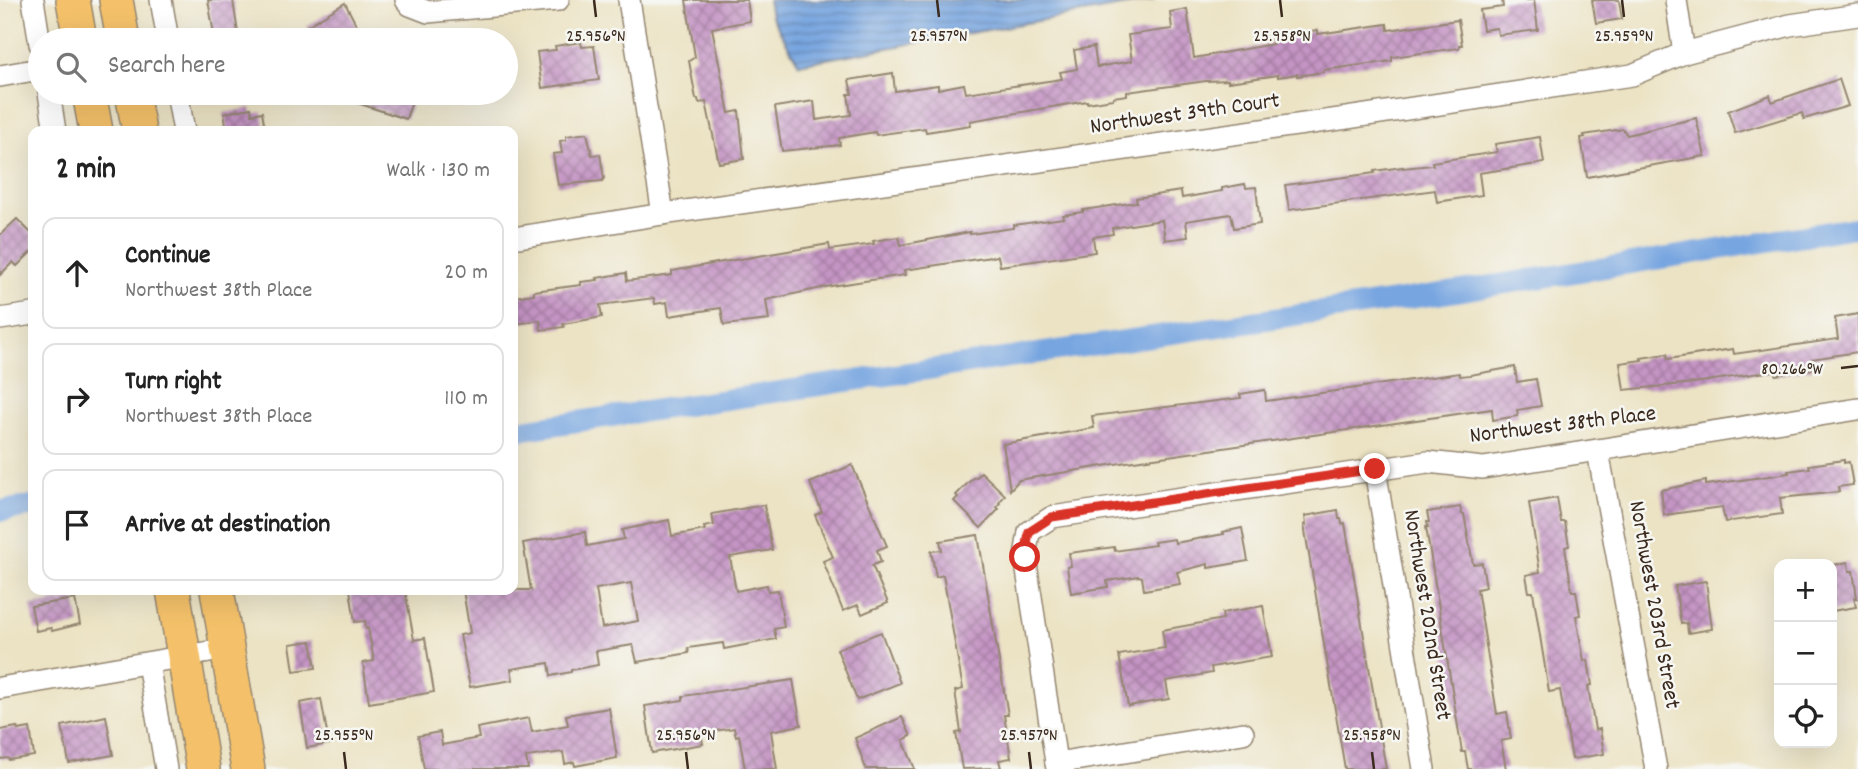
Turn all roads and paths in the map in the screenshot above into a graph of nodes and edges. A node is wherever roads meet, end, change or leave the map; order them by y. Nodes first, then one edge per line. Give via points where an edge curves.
1 (33, 0) edge
2 (73, 0) edge
3 (117, 0) edge
4 (162, 0) edge
5 (558, 0) edge
6 (629, 0) edge
7 (1676, 0) edge
8 (408, 2) edge
9 (1858, 15) edge
10 (37, 28) edge
11 (78, 28) edge
12 (121, 28) edge
13 (166, 28) edge
14 (1684, 53) junction
15 (28, 71) edge
16 (0, 76) edge
17 (50, 105) edge
18 (91, 105) edge
19 (134, 105) edge
20 (179, 105) edge
21 (54, 126) edge
22 (95, 126) edge
23 (138, 126) edge
24 (183, 126) edge
25 (663, 214) junction
26 (518, 237) edge
27 (28, 315) edge
28 (0, 319) edge
29 (1858, 410) edge
30 (1598, 451) junction
31 (1375, 469) junction
32 (174, 595) edge
33 (218, 595) edge
34 (227, 649) junction
35 (184, 656) junction
36 (148, 663) junction
37 (0, 688) edge
38 (1244, 733) dead end
39 (1056, 766) edge
40 (166, 769) edge
41 (203, 769) edge
42 (248, 769) edge
43 (1424, 769) edge
44 (1656, 769) edge

1 - 10 street
2 - 11 main road
3 - 12 main road
4 - 13 street
5 - 8 street via 428,12
6 - 25 street
7 - 14 street
9 - 14 street, Northwest 39th Court via 1790,25
14 - 25 street, Northwest 39th Court via 1632,75
15 - 16 street
17 - 21 street
18 - 22 main road
19 - 23 main road
20 - 24 street
25 - 26 street, Northwest 39th Court
27 - 28 street
29 - 30 street, Northwest 38th Place
30 - 31 street, Northwest 38th Place via 1483,468 1428,461
30 - 44 street, Northwest 203rd Street
31 - 39 street, Northwest 38th Place via 1052,517 1029,532 1025,557
31 - 43 street, Northwest 202nd Street
32 - 35 main road
33 - 34 main road
34 - 35 street
34 - 42 main road
35 - 36 street
35 - 41 main road
36 - 37 street
36 - 40 street
38 - 39 street

